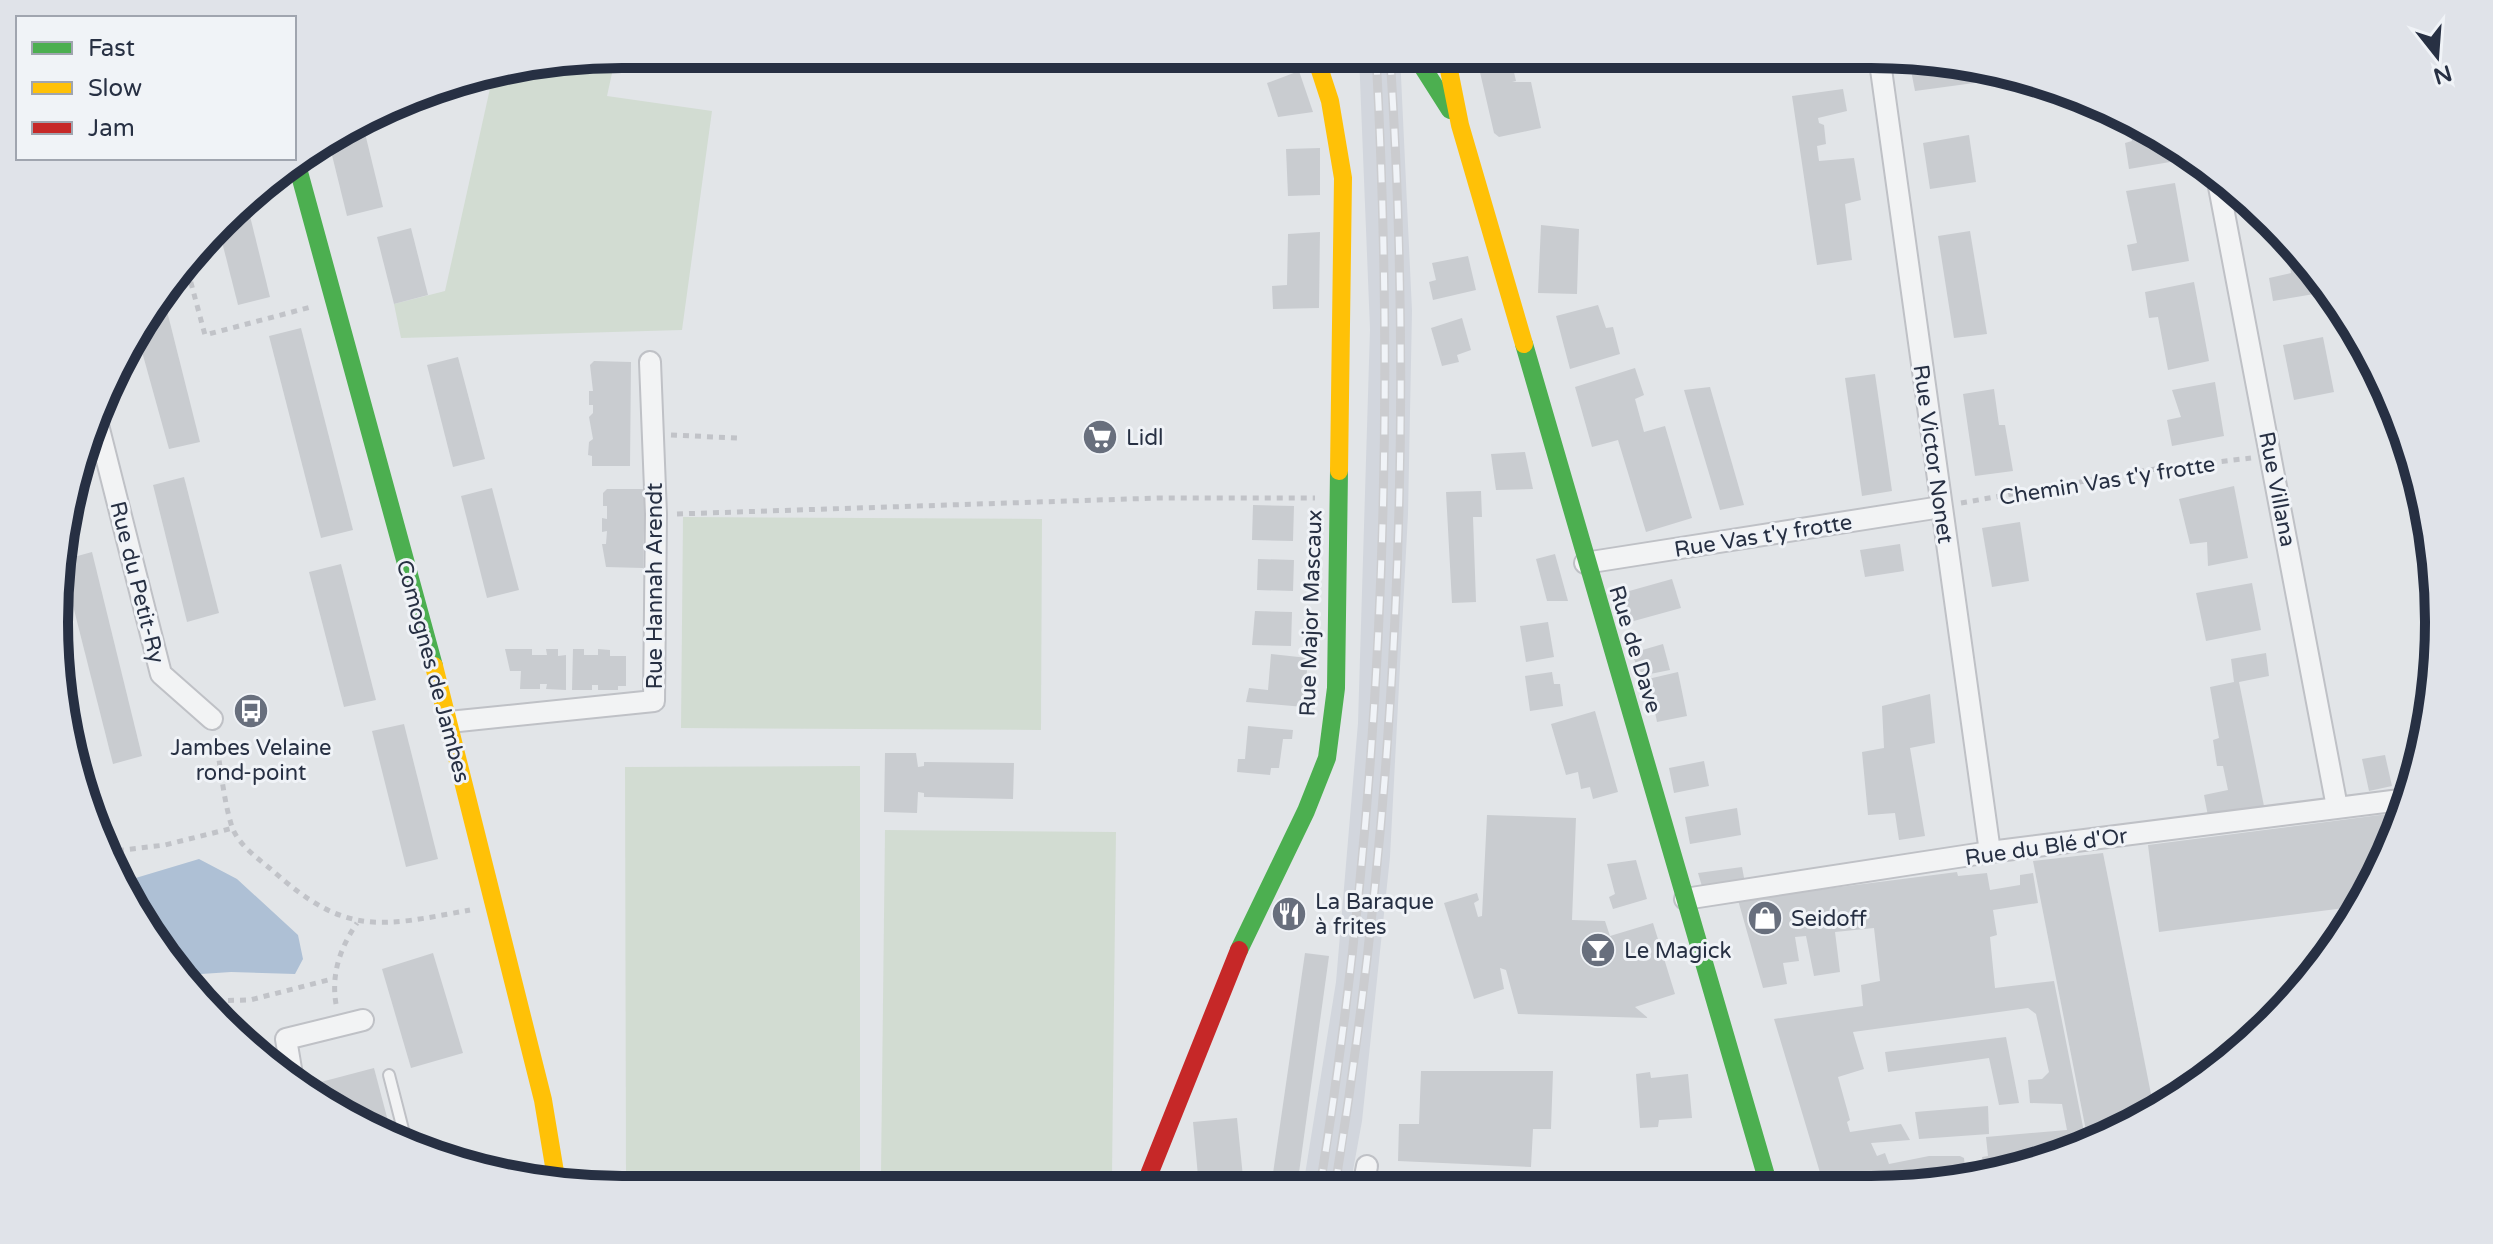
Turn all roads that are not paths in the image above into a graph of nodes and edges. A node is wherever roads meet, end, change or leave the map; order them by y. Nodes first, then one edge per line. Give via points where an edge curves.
1 (1319, 68) edge
2 (1423, 68) edge
3 (1449, 68) edge
4 (1881, 68) edge
5 (1460, 125) junction
6 (299, 172) edge
7 (2220, 192) edge
8 (650, 362) dead end
9 (100, 435) edge
10 (1941, 507) junction
11 (1585, 563) junction
12 (212, 719) road end
13 (449, 722) junction
14 (2396, 800) edge
15 (2337, 807) junction
16 (1990, 852) junction
17 (1685, 899) junction
18 (363, 1020) dead end
19 (290, 1066) edge
20 (389, 1075) dead end
21 (403, 1131) edge
22 (555, 1172) edge
23 (1148, 1176) edge
24 (1766, 1176) edge

1 - 23 street, Rue Major Mascaux via 1343,178 1336,688 1327,758 1225,979
2 - 5 street, Rue de Dave
3 - 5 street, Rue de Dave
4 - 10 street, Rue Victor Nonet
5 - 11 street, Rue de Dave
6 - 13 street, Comognes de Jambes
7 - 15 street, Rue Villana
8 - 13 street, Rue Hannah Arendt via 656,514 654,701
9 - 12 street, Rue du Petit-Ry via 161,674
10 - 11 street, Rue Vas t'y frotte
10 - 16 street, Rue Victor Nonet
11 - 17 street, Rue de Dave
13 - 22 street, Comognes de Jambes via 543,1100
14 - 15 street, Rue du Blé d'Or
15 - 16 street, Rue du Blé d'Or
16 - 17 street, Rue du Blé d'Or
17 - 24 street, Rue de Dave
18 - 19 street via 286,1039
20 - 21 lane

